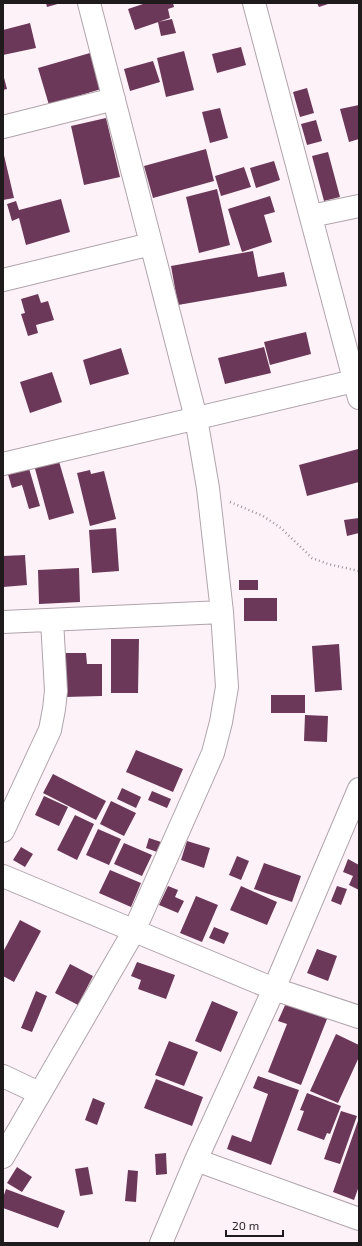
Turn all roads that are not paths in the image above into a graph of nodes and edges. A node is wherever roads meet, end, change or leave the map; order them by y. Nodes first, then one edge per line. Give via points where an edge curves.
1 (89, 3) edge
2 (254, 3) edge
3 (114, 99) junction
4 (3, 127) edge
5 (359, 206) edge
6 (311, 216) junction
7 (151, 244) junction
8 (3, 280) edge
9 (357, 389) edge
10 (196, 418) junction
11 (3, 464) edge
12 (222, 612) junction
13 (52, 620) junction
14 (3, 622) edge
15 (359, 789) edge
16 (3, 831) edge
17 (3, 876) edge
18 (134, 931) junction
19 (274, 988) junction
20 (359, 1017) edge
21 (3, 1076) edge
22 (39, 1093) junction
23 (3, 1156) edge
24 (196, 1160) junction
25 (359, 1219) edge
26 (161, 1243) edge

1 - 3 street
2 - 6 street
3 - 4 street
3 - 7 street
5 - 6 street
6 - 9 street
7 - 8 street
7 - 10 street
9 - 10 street
10 - 11 street
10 - 12 street via 208,488
12 - 13 street
12 - 18 street via 228,687 213,753
13 - 14 street
13 - 16 street via 56,691 50,730
15 - 19 street
17 - 18 street
18 - 19 street
18 - 22 street
19 - 20 street
19 - 24 street
21 - 22 street
22 - 23 street
24 - 25 street
24 - 26 street

